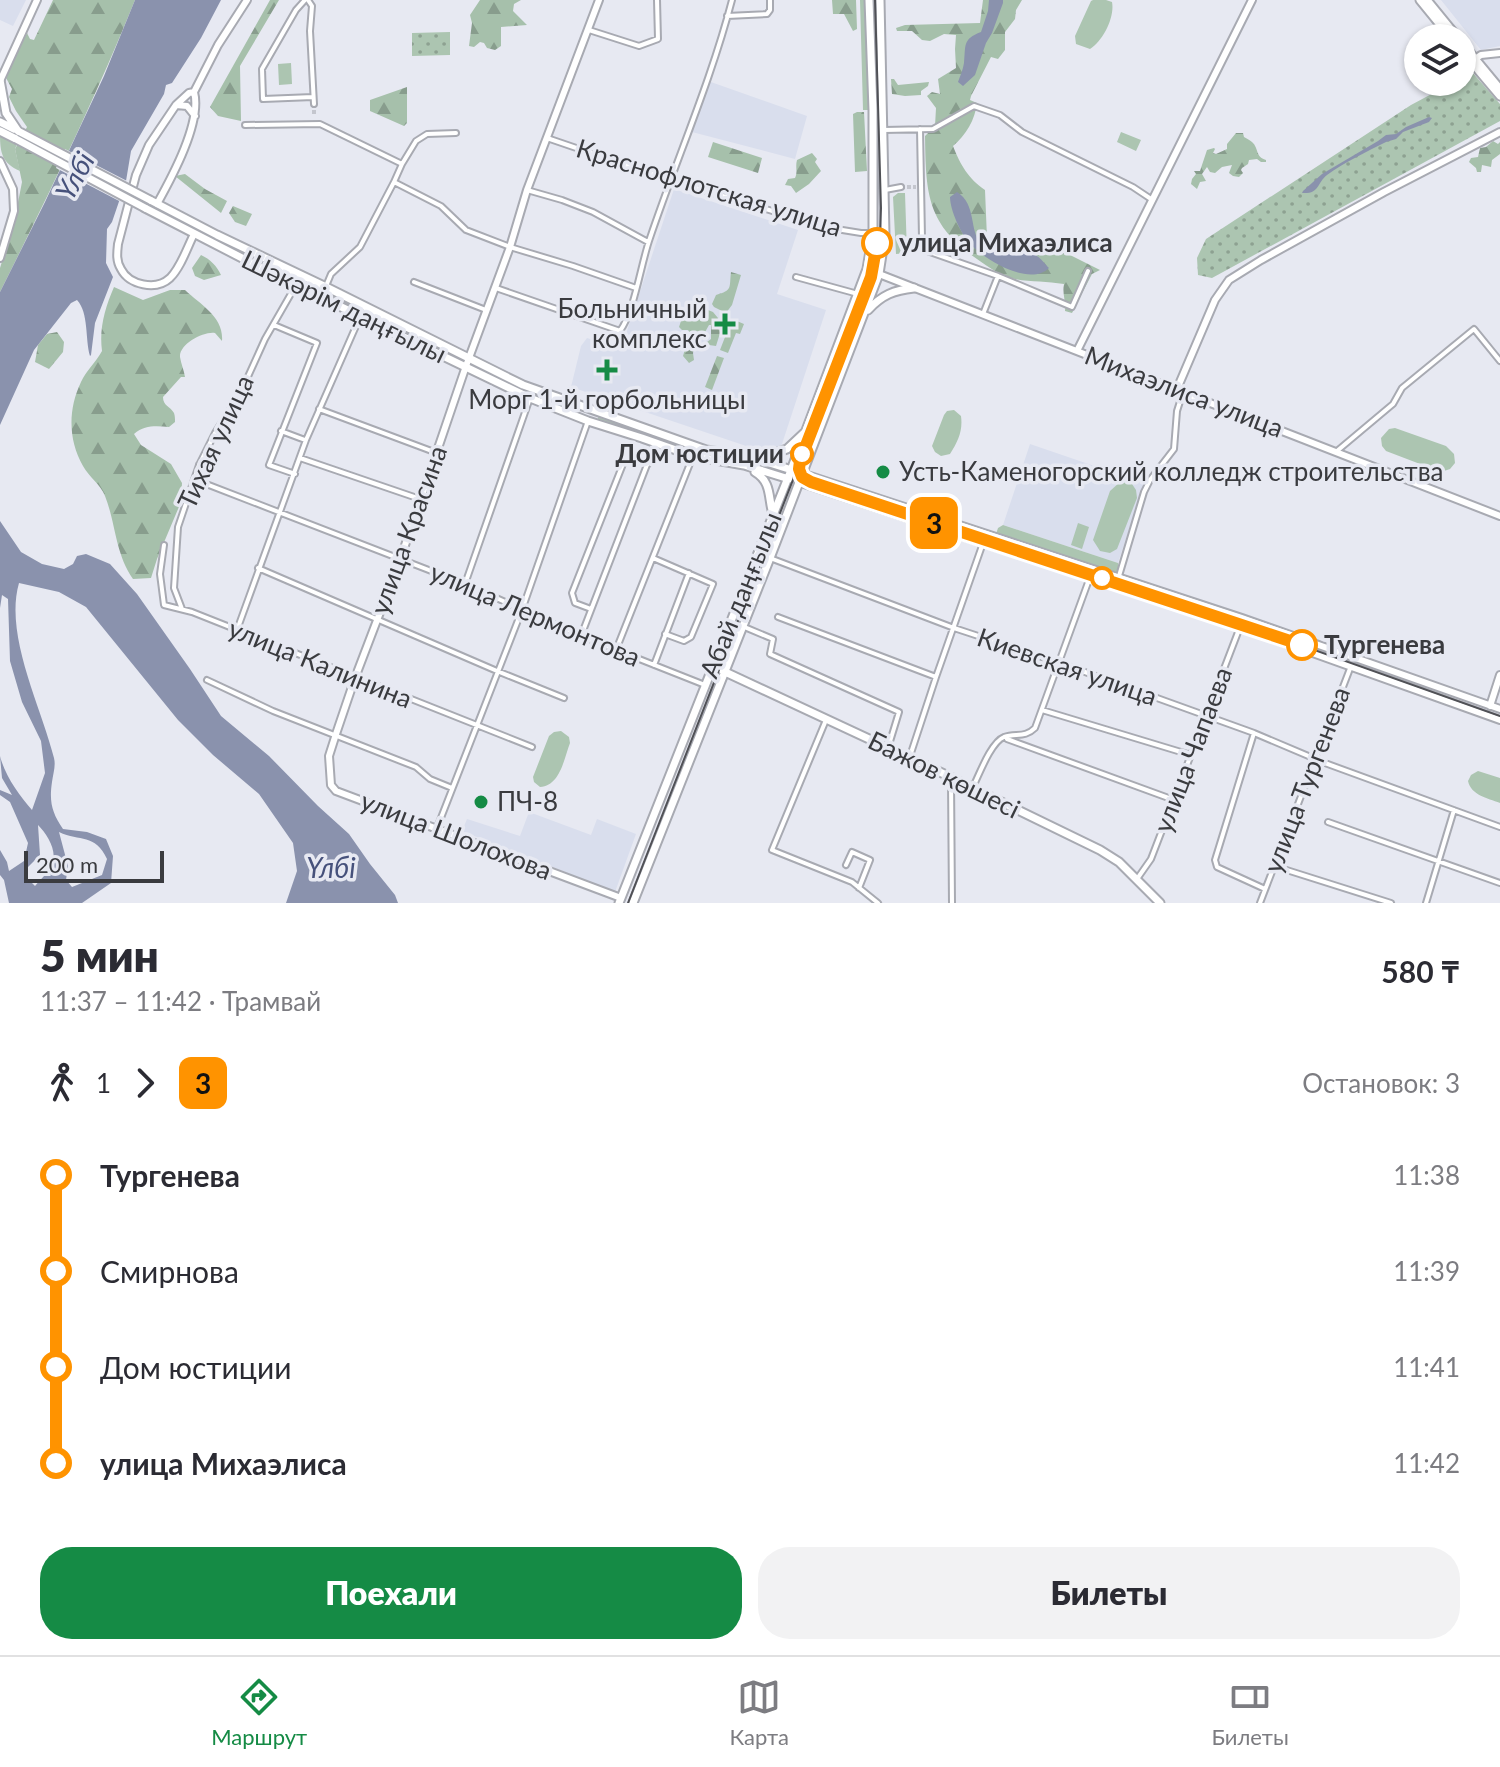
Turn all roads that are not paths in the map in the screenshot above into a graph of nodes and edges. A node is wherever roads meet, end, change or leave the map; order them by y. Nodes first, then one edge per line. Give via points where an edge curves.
1 (37, 0) edge
2 (247, 0) edge
3 (306, 0) edge
4 (599, 0) edge
5 (657, 0) edge
6 (732, 0) edge
7 (770, 0) edge
8 (869, 0) edge
9 (880, 0) edge
10 (1252, 0) edge
11 (1420, 0) edge
12 (1427, 0) edge
13 (727, 16) junction
14 (1440, 24) edge
15 (1447, 24) edge
16 (589, 30) junction
17 (1500, 53) edge
18 (1477, 63) junction
19 (0, 81) edge
20 (1500, 89) edge
21 (194, 92) junction
22 (1500, 96) edge
23 (313, 97) junction
24 (314, 104) tunnel mouth
25 (176, 105) junction
26 (195, 116) junction
27 (0, 122) edge
28 (245, 125) dead end
29 (920, 129) junction
30 (883, 130) junction
31 (1500, 132) edge
32 (456, 133) dead end
33 (0, 134) edge
34 (16, 134) junction
35 (547, 138) junction
36 (0, 161) edge
37 (402, 164) junction
38 (670, 180) junction
39 (394, 182) junction
40 (901, 187) tunnel mouth
41 (527, 190) junction
42 (885, 190) junction
43 (1151, 199) junction
44 (154, 202) junction
45 (873, 233) junction
46 (194, 234) junction
47 (217, 235) junction
48 (648, 242) junction
49 (213, 243) junction
50 (510, 247) junction
51 (0, 258) edge
52 (287, 269) junction
53 (867, 269) junction
54 (1088, 271) dead end
55 (879, 274) junction
56 (998, 276) junction
57 (796, 277) dead end
58 (282, 278) junction
59 (414, 282) dead end
60 (296, 285) junction
61 (326, 287) junction
62 (494, 288) junction
63 (636, 288) junction
64 (914, 288) junction
65 (858, 294) junction
66 (345, 296) junction
67 (340, 306) junction
68 (486, 310) junction
69 (983, 314) junction
70 (863, 315) junction
71 (360, 317) junction
72 (274, 325) junction
73 (1077, 351) junction
74 (1500, 361) edge
75 (467, 362) junction
76 (1180, 391) junction
77 (530, 398) junction
78 (319, 409) junction
79 (593, 411) junction
80 (588, 421) junction
81 (281, 431) junction
82 (805, 432) junction
83 (306, 440) junction
84 (656, 443) junction
85 (1336, 452) junction
86 (437, 453) junction
87 (705, 454) junction
88 (693, 456) junction
89 (300, 458) junction
90 (758, 459) junction
91 (648, 464) junction
92 (199, 465) junction
93 (747, 467) junction
94 (801, 473) junction
95 (295, 474) junction
96 (789, 474) junction
97 (798, 482) junction
98 (420, 499) junction
99 (281, 512) junction
100 (773, 514) junction
101 (1500, 516) edge
102 (986, 534) junction
103 (983, 543) junction
104 (164, 545) dead end
105 (653, 558) junction
106 (770, 558) junction
107 (400, 560) junction
108 (258, 568) junction
109 (1093, 569) junction
110 (689, 573) junction
111 (1090, 577) junction
112 (1119, 578) junction
113 (465, 584) junction
114 (1116, 586) junction
115 (182, 609) junction
116 (591, 609) junction
117 (522, 610) junction
118 (778, 617) dead end
119 (378, 618) junction
120 (1242, 618) junction
121 (742, 626) junction
122 (1240, 627) junction
123 (954, 628) junction
124 (237, 630) junction
125 (665, 634) junction
126 (581, 636) junction
127 (616, 650) junction
128 (1354, 657) junction
129 (1060, 663) junction
130 (654, 665) junction
131 (714, 666) junction
132 (1351, 666) junction
133 (497, 671) junction
134 (725, 671) junction
135 (1500, 675) edge
136 (936, 677) junction
137 (355, 678) junction
138 (207, 680) dead end
139 (705, 685) junction
140 (564, 698) dead end
141 (1490, 705) junction
142 (1500, 709) edge
143 (1042, 710) junction
144 (1486, 715) junction
145 (1207, 716) junction
146 (826, 718) junction
147 (1500, 720) edge
148 (477, 726) junction
149 (1254, 733) junction
150 (336, 734) junction
151 (1004, 738) junction
152 (532, 747) dead end
153 (888, 748) junction
154 (1191, 755) junction
155 (910, 758) junction
156 (1317, 758) junction
157 (951, 777) junction
158 (452, 788) junction
159 (973, 788) junction
160 (336, 791) joint
161 (1174, 800) junction
162 (1454, 810) junction
163 (1328, 822) dead end
164 (1500, 827) edge
165 (437, 828) junction
166 (1438, 861) junction
167 (846, 865) dead end
168 (1274, 866) junction
169 (1137, 879) junction
170 (1500, 883) edge
171 (859, 888) junction
172 (1265, 889) junction
173 (620, 900) edge
174 (633, 903) edge
175 (878, 903) edge
176 (952, 903) edge
177 (1160, 903) edge
178 (1260, 903) edge
179 (1391, 903) edge
180 (1426, 903) edge

1 - 19 main road
2 - 21 main road
3 - 23 street via 312,6
3 - 23 street via 262,69 263,99
4 - 16 main road, улица Красина
5 - 16 street via 658,39 639,46
6 - 13 street
7 - 13 street via 767,14
8 - 45 main road, Абай даңғылы
9 - 30 main road, Абай даңғылы
10 - 43 main road
11 - 14 main road
12 - 15 main road
13 - 38 street
16 - 35 main road, улица Красина
17 - 18 main road via 1481,55
18 - 20 main road
18 - 22 main road
19 - 34 main road
21 - 25 main road
21 - 26 main road
23 - 24 street
25 - 26 main road via 187,106
25 - 46 main road via 139,164 118,244 119,267 138,283 162,283 171,277
26 - 44 main road
27 - 34 main road
28 - 37 street via 316,121
29 - 30 street
29 - 43 street via 933,129 974,106 1000,115 1022,132
29 - 56 street via 923,247
30 - 42 main road, Абай даңғылы
31 - 76 main road via 1229,280 1215,300
32 - 37 street via 427,134
33 - 34 main road
34 - 44 main road, Шәкәрім даңғылы, bridge
34 - 46 main road, Шәкәрім даңғылы, bridge
35 - 38 street, Краснофлотская улица
35 - 41 main road, улица Красина
36 - 51 main road via 13,189 14,211
37 - 39 street
38 - 45 street, Краснофлотская улица via 830,228
38 - 48 street
39 - 50 street via 441,206 466,230
39 - 61 street via 360,247 331,274
40 - 42 street
41 - 48 street via 593,212
41 - 50 main road, улица Красина
42 - 55 main road, Абай даңғылы
43 - 73 main road
44 - 47 main road, Шәкәрім даңғылы
45 - 53 main road, Абай даңғылы
46 - 49 main road, Шәкәрім даңғылы
47 - 49 main road
47 - 52 main road, Шәкәрім даңғылы
48 - 63 street
49 - 58 main road, Шәкәрім даңғылы
50 - 62 main road, улица Красина
50 - 63 street
52 - 58 main road
52 - 61 main road, Шәкәрім даңғылы
53 - 55 main road, Михаэлиса улица
53 - 65 main road, Абай даңғылы
54 - 56 street via 1072,307
55 - 64 main road, Михаэлиса улица
55 - 70 main road, Абай даңғылы
56 - 69 street
57 - 65 street
58 - 60 main road, Шәкәрім даңғылы
59 - 68 street
60 - 67 main road, Шәкәрім даңғылы
60 - 72 street, Тихая улица
61 - 66 main road, Шәкәрім даңғылы
62 - 63 street via 620,331
62 - 68 main road, улица Красина
64 - 69 main road, Михаэлиса улица
64 - 70 main road via 887,293
65 - 82 main road, Абай даңғылы
66 - 67 main road
66 - 75 main road, Шәкәрім даңғылы
67 - 71 main road, Шәкәрім даңғылы
68 - 75 main road, улица Красина
69 - 73 main road, Михаэлиса улица
70 - 94 main road, Абай даңғылы
71 - 75 main road, Шәкәрім даңғылы
71 - 78 street
72 - 81 street via 317,343
72 - 92 street, Тихая улица
73 - 76 main road, Михаэлиса улица
74 - 85 street via 1474,329
75 - 77 main road, Шәкәрім даңғылы
75 - 79 main road, Шәкәрім даңғылы
75 - 86 main road, улица Красина
76 - 85 main road, Михаэлиса улица
76 - 112 street via 1174,449 1144,492
77 - 80 main road, Шәкәрім даңғылы
77 - 113 street
78 - 83 street
78 - 86 street
79 - 80 main road
79 - 87 main road, Шәкәрім даңғылы
80 - 84 main road, Шәкәрім даңғылы
80 - 117 street
81 - 83 street
81 - 95 street via 269,465
82 - 90 main road via 787,449
82 - 96 main road, Абай даңғылы
83 - 89 street
84 - 88 main road, Шәкәрім даңғылы
84 - 91 street
85 - 101 main road, Михаэлиса улица
86 - 98 main road, улица Красина
87 - 88 main road, Шәкәрім даңғылы
87 - 90 main road, Шәкәрім даңғылы
87 - 93 main road, Шәкәрім даңғылы
88 - 105 street
89 - 95 street
89 - 98 street
90 - 96 main road, Шәкәрім даңғылы
91 - 116 street
91 - 116 street via 625,459 572,593 575,603
92 - 99 street, улица Лермонтова via 201,482
92 - 115 street, Тихая улица via 178,527 174,588
93 - 96 main road, Шәкәрім даңғылы
93 - 100 main road via 766,481
94 - 96 main road, Шәкәрім даңғылы
94 - 97 main road, Абай даңғылы
94 - 102 main road, Шәкәрім даңғылы
95 - 99 street
96 - 97 main road, Шәкәрім даңғылы
96 - 100 main road, Абай даңғылы
97 - 103 main road, Шәкәрім даңғылы
97 - 106 main road, Абай даңғылы
98 - 107 main road, улица Красина
99 - 107 street, улица Лермонтова
99 - 108 street
100 - 131 main road, Абай даңғылы
102 - 103 main road
102 - 109 main road, Шәкәрім даңғылы
103 - 111 main road, Шәкәрім даңғылы
103 - 123 street
104 - 115 street, улица Калинина via 164,605
105 - 110 street
105 - 127 street
106 - 121 main road, Абай даңғылы
106 - 123 street, Киевская улица
107 - 113 street, улица Лермонтова
107 - 119 main road, улица Красина
108 - 119 street
108 - 124 street
109 - 111 main road
109 - 112 main road, Шәкәрім даңғылы
110 - 125 street
110 - 125 street via 713,584 691,637 684,641
111 - 114 main road, Шәкәрім даңғылы
111 - 129 street
112 - 114 street
112 - 120 main road, Шәкәрім даңғылы
113 - 117 street, улица Лермонтова
114 - 122 main road, Шәкәрім даңғылы
115 - 124 street, улица Калинина
116 - 126 street
117 - 126 street, улица Лермонтова
117 - 133 street
118 - 136 street
119 - 133 street
119 - 137 main road, улица Красина
120 - 122 main road, улица Чапаева
120 - 128 main road, Шәкәрім даңғылы
121 - 134 main road, Абай даңғылы
121 - 153 street via 773,639 770,654 899,712
122 - 132 main road, Шәкәрім даңғылы
122 - 145 street, улица Чапаева
123 - 129 street, Киевская улица
123 - 136 street
124 - 137 street, улица Калинина
125 - 130 street
126 - 127 street, улица Лермонтова
127 - 130 street, улица Лермонтова
128 - 132 main road, улица Тургенева
128 - 141 main road, Шәкәрім даңғылы
129 - 143 street
129 - 145 street, Киевская улица
130 - 139 street, улица Лермонтова
131 - 134 main road, Бажов көшесі
131 - 139 main road, Абай даңғылы
132 - 144 main road, Шәкәрім даңғылы
132 - 156 street, улица Тургенева
133 - 140 street
133 - 148 street
134 - 146 main road, Бажов көшесі
134 - 174 main road, Абай даңғылы
135 - 141 main road
136 - 155 street
137 - 148 street, улица Калинина
137 - 150 main road, улица Красина
138 - 150 street
139 - 173 main road, Абай даңғылы
141 - 142 main road, Шәкәрім даңғылы
141 - 144 main road
143 - 151 street via 1028,734
143 - 154 street
144 - 147 main road, Шәкәрім даңғылы
145 - 149 street, Киевская улица
145 - 154 street, улица Чапаева
146 - 153 main road, Бажов көшесі
146 - 171 street via 772,850
148 - 152 street, улица Калинина
148 - 158 street
149 - 156 street, Киевская улица
149 - 172 street via 1215,860 1217,867
150 - 158 street
150 - 160 main road, улица Красина via 329,756
151 - 159 street via 995,743
151 - 161 street
153 - 155 main road, Бажов көшесі
154 - 161 street, улица Чапаева
155 - 157 main road, Бажов көшесі
156 - 162 street, Киевская улица
156 - 168 street, улица Тургенева
157 - 159 main road, Бажов көшесі
157 - 176 street
158 - 165 street
159 - 169 main road, Бажов көшесі via 1100,850
160 - 165 main road, улица Шолохова
161 - 169 street, улица Чапаева via 1151,859
162 - 164 street, Киевская улица
162 - 166 street
163 - 166 street
165 - 173 main road, улица Шолохова
166 - 170 street
166 - 180 street
167 - 171 street via 852,852 870,860
168 - 172 street, улица Тургенева
168 - 179 street
169 - 177 main road, Бажов көшесі
171 - 175 street
172 - 178 street, улица Тургенева

